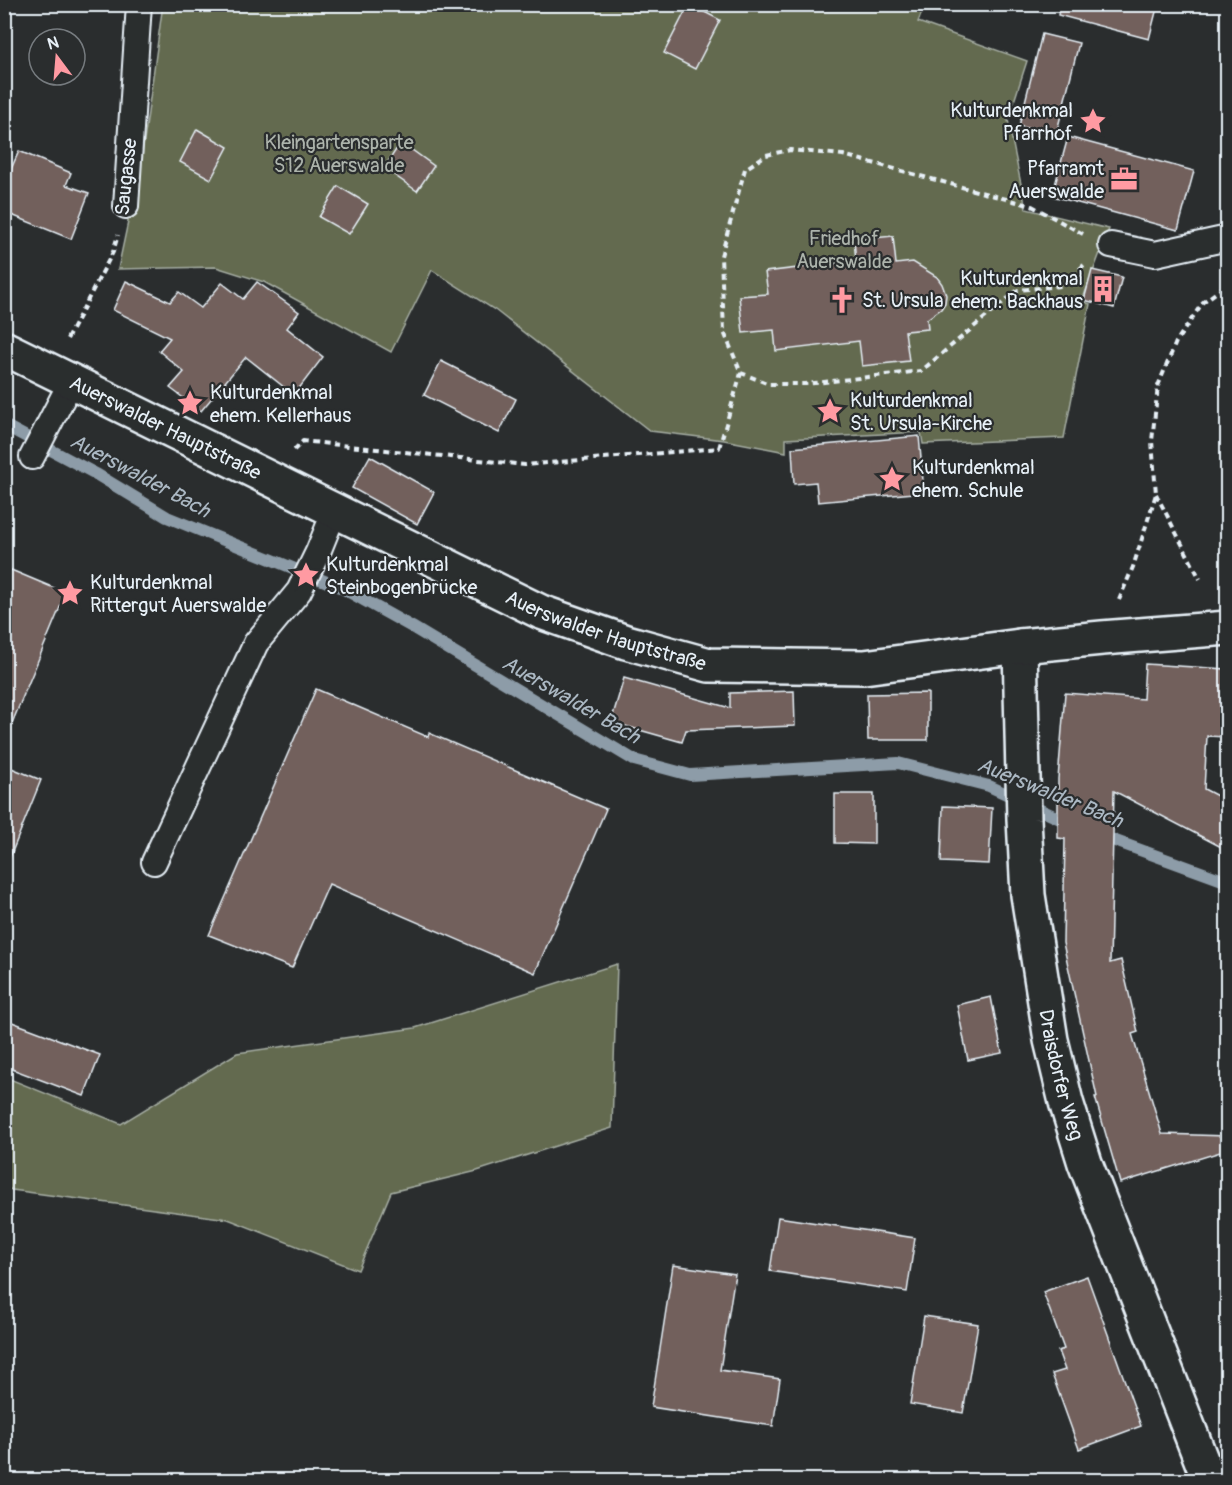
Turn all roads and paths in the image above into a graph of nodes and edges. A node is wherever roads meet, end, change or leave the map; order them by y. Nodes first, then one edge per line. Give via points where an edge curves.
1 (139, 4) edge
2 (126, 206) joint
3 (1227, 237) edge
4 (1102, 242) junction
5 (1227, 284) edge
6 (4, 348) edge
7 (741, 373) junction
8 (61, 375) junction
9 (32, 458) dead end
10 (265, 476) junction
11 (1156, 494) junction
12 (335, 510) junction
13 (1200, 579) dead end
14 (1227, 628) edge
15 (1102, 638) junction
16 (1020, 646) junction
17 (154, 862) dead end
18 (1209, 1480) edge

1 - 2 lane, Saugasse
2 - 8 path, Saugasse via 113,252
3 - 4 lane via 1155,254
4 - 7 path via 1060,286 1018,290 921,371 806,384 770,384
4 - 7 path via 1032,206 843,155 790,150 766,155 745,169 721,256 724,332
5 - 11 path via 1203,302 1176,342 1158,386 1152,441
6 - 8 main road, Auerswalder Hauptstraße
7 - 10 path via 719,448 525,465 303,441
8 - 9 lane via 49,425
8 - 10 main road, Auerswalder Hauptstraße
10 - 12 main road, Auerswalder Hauptstraße
11 - 13 path
11 - 15 path via 1133,567
12 - 16 main road, Auerswalder Hauptstraße via 541,612 626,642 709,665 864,667
12 - 17 lane via 299,591 256,643
14 - 15 main road, Auerswalder Hauptstraße
15 - 16 main road, Auerswalder Hauptstraße
16 - 18 main road, Draisdorfer Weg via 1028,895 1051,1041 1085,1163

